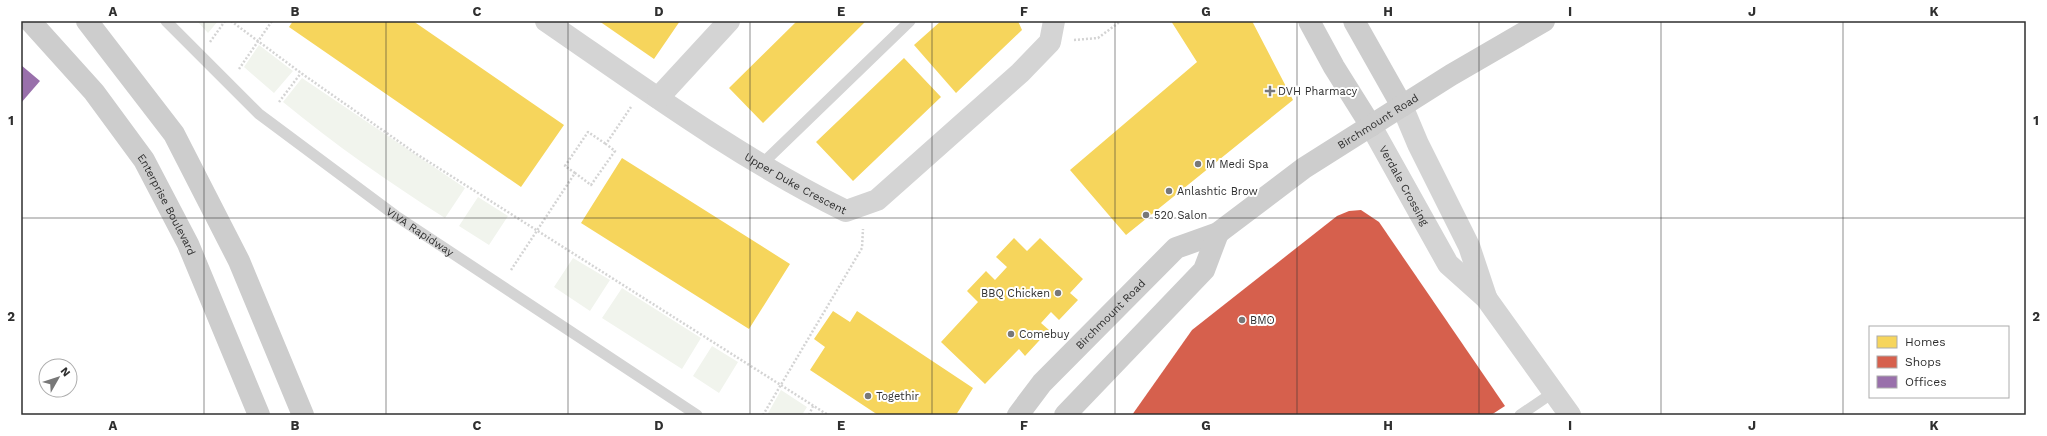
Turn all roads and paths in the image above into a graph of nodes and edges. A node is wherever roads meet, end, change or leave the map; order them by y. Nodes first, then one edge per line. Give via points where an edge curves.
1 (30, 21) edge
2 (87, 21) edge
3 (166, 21) edge
4 (225, 21) edge
5 (231, 21) edge
6 (272, 21) edge
7 (546, 21) edge
8 (728, 21) edge
9 (910, 21) edge
10 (1121, 21) edge
11 (1309, 21) edge
12 (1354, 21) edge
13 (1544, 21) edge
14 (1052, 31) edge
15 (258, 40) junction
16 (210, 42) dead end
17 (238, 71) dead end
18 (300, 73) junction
19 (651, 93) junction
20 (279, 102) dead end
21 (1402, 106) junction
22 (1371, 126) junction
23 (606, 144) junction
24 (762, 164) junction
25 (575, 174) junction
26 (864, 204) junction
27 (538, 231) junction
28 (1218, 233) junction
29 (510, 272) dead end
30 (1486, 298) junction
31 (781, 385) junction
32 (1554, 392) junction
33 (813, 406) junction
34 (259, 415) edge
35 (303, 415) edge
36 (697, 415) edge
37 (763, 415) edge
38 (808, 415) edge
39 (828, 415) edge
40 (1018, 415) edge
41 (1065, 415) edge
42 (1520, 415) edge
43 (1570, 415) edge

1 - 34 main road, Enterprise Boulevard via 94,92 144,160 188,244
2 - 35 main road via 174,134 239,261
3 - 36 lane, VIVA Rapidway via 259,114 396,216
4 - 16 path
5 - 15 path
6 - 15 path
7 - 19 street, Upper Duke Crescent
8 - 19 street
9 - 24 lane
10 - 14 path via 1098,38
11 - 22 main road, Verdale Crossing
12 - 21 main road, Verdale Crossing
13 - 21 main road, Birchmount Road
14 - 26 street, Upper Duke Crescent via 1020,73 878,200
15 - 17 path
15 - 18 path
18 - 20 path
18 - 27 path via 418,155
19 - 23 path
19 - 24 street, Upper Duke Crescent
21 - 22 main road, Birchmount Road
21 - 30 street, Verdale Crossing via 1469,246
22 - 28 main road, Birchmount Road via 1304,168
22 - 30 street, Verdale Crossing via 1448,264
23 - 25 path via 615,151 592,185
23 - 25 path via 588,132 565,166
24 - 26 street, Upper Duke Crescent via 846,211
25 - 27 path
26 - 31 path via 862,248
27 - 29 path
27 - 31 path
28 - 40 main road, Birchmount Road via 1176,248 1042,383
28 - 41 main road via 1204,270
30 - 32 street, Verdale Crossing
31 - 33 path
31 - 37 path
32 - 42 lane
32 - 43 street, Verdale Crossing
33 - 38 path
33 - 39 path

